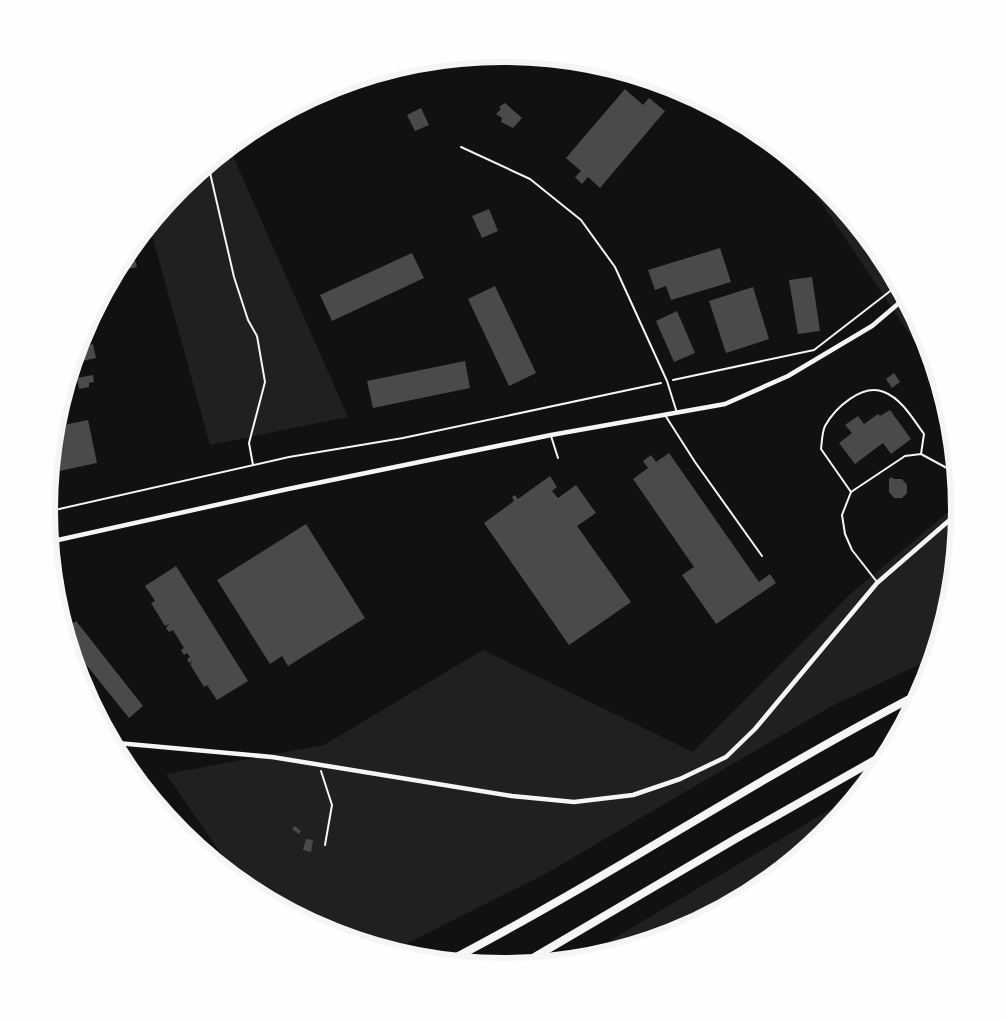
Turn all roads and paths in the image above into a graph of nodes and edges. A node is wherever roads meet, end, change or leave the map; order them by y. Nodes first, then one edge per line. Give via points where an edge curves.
1 (461, 148) dead end
2 (210, 172) edge
3 (892, 288) edge
4 (900, 302) edge
5 (667, 381) junction
6 (677, 413) junction
7 (665, 415) junction
8 (551, 435) junction
9 (921, 454) junction
10 (558, 458) dead end
11 (252, 465) junction
12 (949, 469) edge
13 (851, 492) junction
14 (55, 510) edge
15 (951, 519) edge
16 (56, 541) edge
17 (762, 556) dead end
18 (877, 583) junction
19 (909, 699) edge
20 (121, 743) edge
21 (874, 761) edge
22 (319, 764) junction
23 (325, 845) dead end
24 (461, 956) edge
25 (536, 957) edge

1 - 5 lane via 530,179 581,220 615,267
2 - 11 path via 234,276 248,320 257,336 265,382 249,443
3 - 5 path via 814,350
4 - 6 street via 872,326 788,376 725,404
5 - 6 lane
5 - 11 path via 403,438
6 - 7 street
7 - 8 street
7 - 17 lane
8 - 10 lane
8 - 16 street
9 - 12 lane
9 - 13 lane via 905,456
9 - 13 lane via 924,434 902,404 884,391 862,392 836,411 824,428 821,449
11 - 14 path
13 - 18 lane via 842,515 845,534 852,550
15 - 18 street
18 - 22 street via 755,729 726,757 680,779 632,795 574,802 512,796
19 - 24 highway via 837,736 716,810
20 - 22 street
21 - 25 highway
22 - 23 path via 332,805

